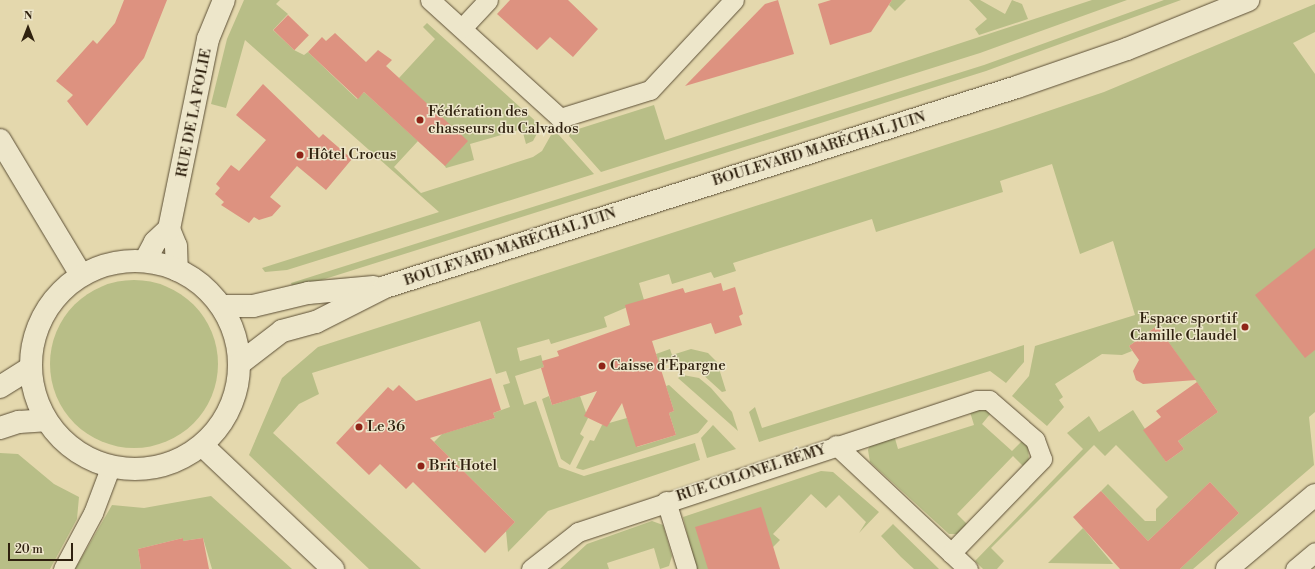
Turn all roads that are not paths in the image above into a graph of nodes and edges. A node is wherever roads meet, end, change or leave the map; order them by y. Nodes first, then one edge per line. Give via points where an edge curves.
1 (224, 0) edge
2 (430, 0) edge
3 (488, 0) edge
4 (734, 0) edge
5 (1248, 0) edge
6 (462, 28) junction
7 (0, 140) edge
8 (169, 228) junction
9 (144, 261) junction
10 (177, 270) junction
11 (81, 275) junction
12 (385, 286) junction
13 (221, 306) junction
14 (239, 364) junction
15 (30, 368) junction
16 (0, 387) edge
17 (45, 420) junction
18 (0, 428) edge
19 (836, 445) junction
20 (203, 446) junction
21 (110, 468) junction
22 (1315, 495) edge
23 (666, 501) junction
24 (1315, 552) edge
25 (952, 553) junction
26 (63, 569) edge
27 (333, 569) edge
28 (532, 569) edge
29 (687, 569) edge
30 (968, 569) edge
31 (1227, 569) edge
32 (1294, 569) edge

1 - 8 main road, RUE DE LA FOLIE via 208,39
2 - 6 street
3 - 6 street
4 - 6 street via 650,90 570,117 554,114
5 - 12 main road, BOULEVARD MARÉCHAL JUIN via 1127,49 1017,87
7 - 11 main road
8 - 9 main road via 155,242
8 - 10 main road via 176,246
9 - 10 main road
9 - 11 main road via 112,263
10 - 13 main road via 208,290
11 - 15 main road via 53,300 42,317 34,335
12 - 13 main road, BOULEVARD MARÉCHAL JUIN via 308,293 265,304
12 - 14 main road, BOULEVARD MARÉCHAL JUIN via 316,322 282,331
13 - 14 main road via 235,334
14 - 20 main road via 233,401 223,421
15 - 16 main road
15 - 17 main road via 34,395
17 - 18 main road via 19,422
17 - 21 main road via 69,447
19 - 23 street, RUE COLONEL RÉMY
19 - 25 street, RUE COLONEL RÉMY
19 - 25 street, RUE COLONEL RÉMY via 977,400 997,405 1025,430 1042,453 1038,467
20 - 21 main road via 168,464 148,469
20 - 27 main road
21 - 26 street via 93,514
22 - 31 main road
23 - 28 street, RUE COLONEL RÉMY via 578,532
23 - 29 street, RUE COLONEL RÉMY
24 - 32 street
25 - 30 street, RUE COLONEL RÉMY

